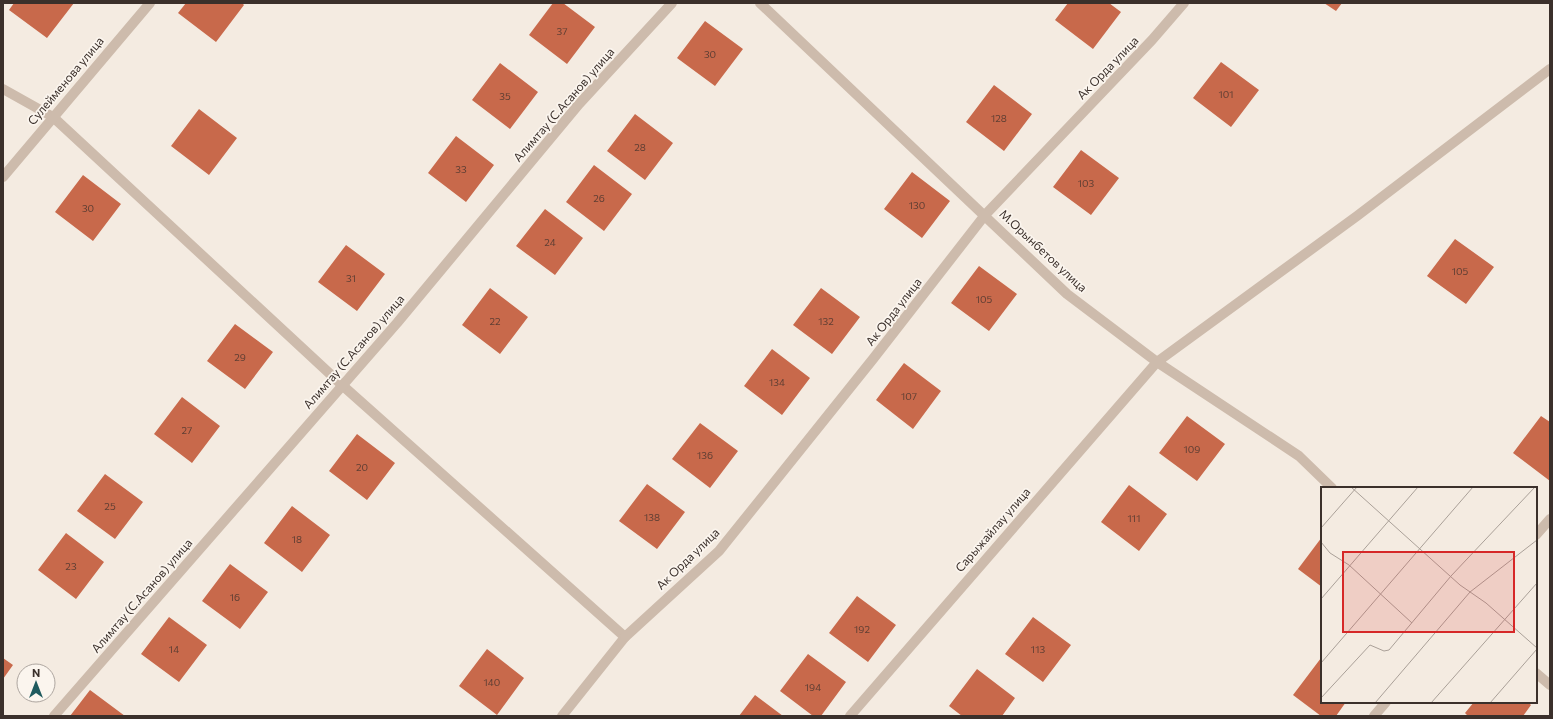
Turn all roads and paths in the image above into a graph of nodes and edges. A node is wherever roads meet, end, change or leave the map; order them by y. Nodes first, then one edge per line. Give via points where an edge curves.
1 (150, 3) edge
2 (672, 3) edge
3 (760, 3) edge
4 (1184, 3) edge
5 (1550, 69) edge
6 (3, 89) edge
7 (53, 116) junction
8 (3, 177) edge
9 (986, 216) junction
10 (1156, 362) junction
11 (342, 385) junction
12 (1331, 487) edge
13 (1550, 519) edge
14 (1537, 534) edge
15 (625, 637) junction
16 (1537, 674) edge
17 (1550, 685) edge
18 (1385, 703) edge
19 (54, 716) edge
20 (562, 716) edge
21 (850, 716) edge
22 (1374, 716) edge

1 - 7 street, Сулейменова улица
2 - 11 street, Алимтау (С.Асанов) улица via 579,104 402,317
3 - 9 street, М.Орынбетов улица
4 - 9 street, Ак Орда улица
5 - 10 street, Сарыжайлау улица via 1357,216
6 - 7 street
7 - 8 street, Сулейменова улица
7 - 11 street
9 - 10 street, М.Орынбетов улица via 1067,294
9 - 15 street, Ак Орда улица via 719,551
10 - 12 street, М.Орынбетов улица via 1299,456
10 - 21 street, Сарыжайлау улица
11 - 15 street
11 - 19 street, Алимтау (С.Асанов) улица
13 - 14 street
15 - 20 street, Ак Орда улица
16 - 17 street
18 - 22 street

